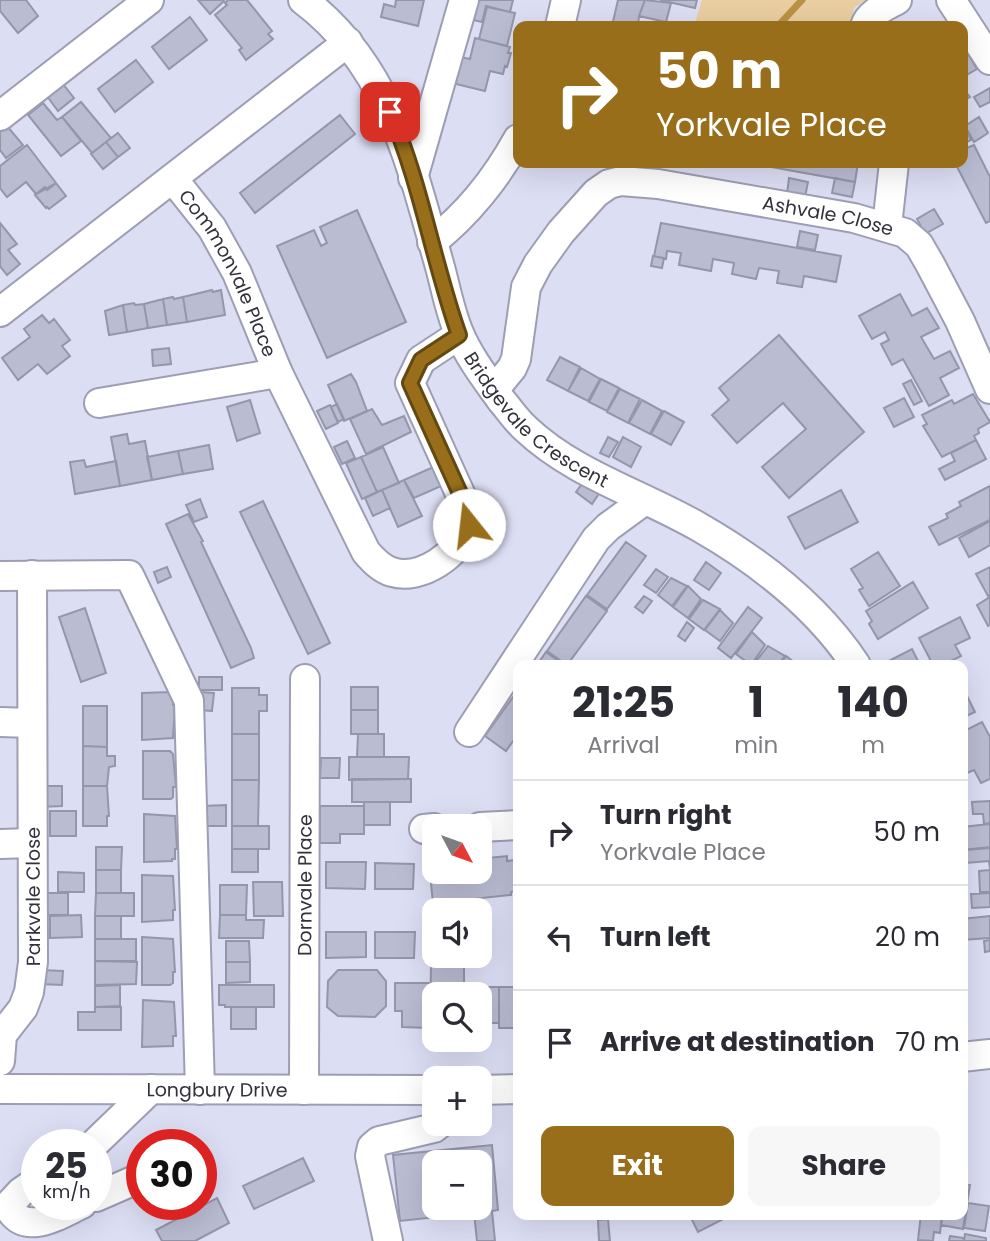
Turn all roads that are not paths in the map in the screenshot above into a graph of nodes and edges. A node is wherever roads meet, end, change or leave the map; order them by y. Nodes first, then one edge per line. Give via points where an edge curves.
1 (149, 0) edge
2 (464, 0) edge
3 (566, 0) edge
4 (897, 0) edge
5 (951, 0) edge
6 (316, 4) edge
7 (866, 16) edge
8 (560, 21) edge
9 (966, 21) edge
10 (968, 25) edge
11 (348, 42) junction
12 (990, 60) edge
13 (0, 116) edge
14 (513, 148) edge
15 (893, 168) edge
16 (413, 178) junction
17 (173, 179) junction
18 (887, 226) junction
19 (432, 242) junction
20 (0, 312) edge
21 (459, 335) junction
22 (278, 373) junction
23 (990, 389) edge
24 (494, 390) junction
25 (99, 402) dead end
26 (645, 500) junction
27 (32, 575) junction
28 (0, 576) edge
29 (516, 660) edge
30 (852, 660) edge
31 (513, 665) edge
32 (305, 679) dead end
33 (0, 722) edge
34 (31, 723) junction
35 (469, 732) dead end
36 (513, 821) edge
37 (492, 825) edge
38 (32, 843) junction
39 (0, 844) edge
40 (1, 1043) edge
41 (990, 1054) edge
42 (968, 1056) edge
43 (0, 1089) edge
44 (151, 1089) junction
45 (513, 1089) edge
46 (200, 1090) junction
47 (304, 1090) junction
48 (422, 1090) edge
49 (492, 1090) edge
50 (110, 1129) edge
51 (422, 1131) edge
52 (21, 1192) edge
53 (4, 1207) edge
54 (21, 1220) edge
55 (22, 1220) edge
56 (47, 1220) edge
57 (388, 1241) edge

1 - 13 street
2 - 16 street
3 - 8 street
4 - 7 street
5 - 9 street
6 - 11 street, Bridgevale Crescent
10 - 12 street
11 - 16 street, Bridgevale Crescent via 379,88
11 - 17 street, Commonvale Place
14 - 19 street via 469,207
15 - 18 street
16 - 19 street, Bridgevale Crescent
17 - 20 street, Commonvale Place
17 - 22 street, Commonvale Place via 228,255
18 - 23 street, Ashvale Close via 919,245
18 - 24 street, Ashvale Close via 658,184 609,184 561,232 538,264 526,287 516,359
19 - 21 street, Bridgevale Crescent
21 - 22 street, Commonvale Place via 421,360 410,383 468,511 469,525 449,555 411,573 393,573 366,552
21 - 24 street, Bridgevale Crescent
22 - 25 street, Commonvale Place
24 - 26 street, Bridgevale Crescent via 523,428 551,450
26 - 29 street via 596,539
26 - 30 street, Bridgevale Crescent via 698,526 789,588
27 - 28 street
27 - 34 street, Parkvale Close
27 - 46 street via 129,575 189,701
31 - 35 street
32 - 47 street, Dornvale Place
33 - 34 street
34 - 38 street, Parkvale Close
36 - 37 street
38 - 39 street
38 - 40 street, Parkvale Close via 29,992
41 - 42 street
43 - 44 street, Longbury Drive
44 - 46 street, Longbury Drive
44 - 50 street
45 - 49 street
46 - 47 street, Longbury Drive
47 - 48 street, Longbury Drive
51 - 57 street via 379,1141 372,1147
52 - 53 street
53 - 54 street
55 - 56 street

